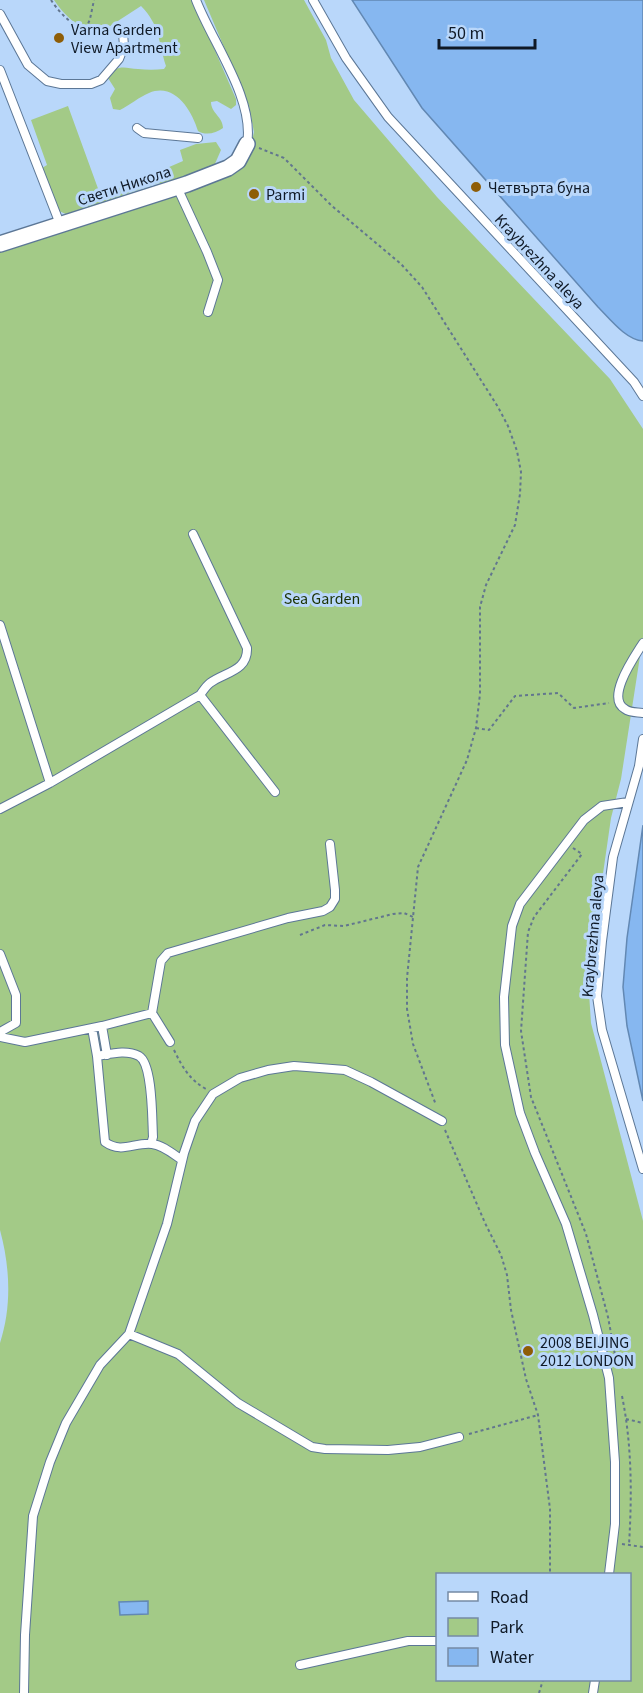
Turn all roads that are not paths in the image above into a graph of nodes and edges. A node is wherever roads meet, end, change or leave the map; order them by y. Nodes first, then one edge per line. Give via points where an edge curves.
1 (196, 0) edge
2 (313, 0) edge
3 (0, 14) edge
4 (3, 29) edge
5 (123, 33) road end
6 (0, 69) edge
7 (136, 128) dead end
8 (198, 138) dead end
9 (247, 144) joint
10 (177, 187) junction
11 (60, 224) junction
12 (0, 244) edge
13 (207, 312) dead end
14 (643, 396) edge
15 (193, 534) dead end
16 (0, 625) edge
17 (643, 643) edge
18 (200, 695) junction
19 (643, 713) edge
20 (643, 739) edge
21 (50, 783) junction
22 (275, 792) dead end
23 (628, 802) junction
24 (0, 809) edge
25 (330, 844) dead end
26 (0, 954) edge
27 (152, 1013) junction
28 (102, 1026) junction
29 (92, 1028) junction
30 (0, 1032) edge
31 (0, 1037) edge
32 (170, 1042) road end
33 (106, 1055) junction
34 (97, 1056) junction
35 (442, 1121) road end
36 (151, 1144) junction
37 (182, 1160) junction
38 (643, 1169) edge
39 (129, 1334) junction
40 (459, 1437) road end
41 (609, 1573) edge
42 (436, 1641) edge
43 (300, 1665) dead end
44 (24, 1693) edge

1 - 9 lane via 239,94 247,122
2 - 14 lane, Kraybrezhna aleya via 345,58 388,117
3 - 4 lane
4 - 5 lane via 28,65 47,81 61,84 101,80 119,59
6 - 11 lane
7 - 8 lane via 144,134
9 - 10 street, Свети Никола via 238,161 228,168
10 - 11 street, Свети Никола
10 - 13 lane via 218,280
11 - 12 street, Свети Никола
15 - 18 lane via 247,648 242,665 209,684
16 - 21 lane
17 - 19 lane via 618,692 618,702 625,710
18 - 21 lane
18 - 22 lane
20 - 23 lane, Kraybrezhna aleya
21 - 24 lane
23 - 38 lane, Kraybrezhna aleya via 613,857 597,996 602,1030
23 - 41 lane via 602,806 584,820 520,904 513,918 504,997 505,1045 520,1113 566,1224 609,1378 615,1462
25 - 27 lane via 335,899 330,907 168,952 161,961
26 - 30 lane via 16,995 16,1023
27 - 28 lane
27 - 32 lane
28 - 29 lane
28 - 33 lane
29 - 31 lane via 25,1042
29 - 34 lane
33 - 34 lane
33 - 36 lane via 131,1053 141,1057 148,1068
34 - 36 lane via 105,1142 113,1148
35 - 37 lane via 345,1070 294,1066 240,1078 213,1094 195,1121
36 - 37 lane
37 - 39 lane via 167,1224
39 - 40 lane via 178,1354 238,1403 312,1447 388,1450
39 - 44 lane via 100,1365 66,1423 33,1516
42 - 43 lane via 408,1641

